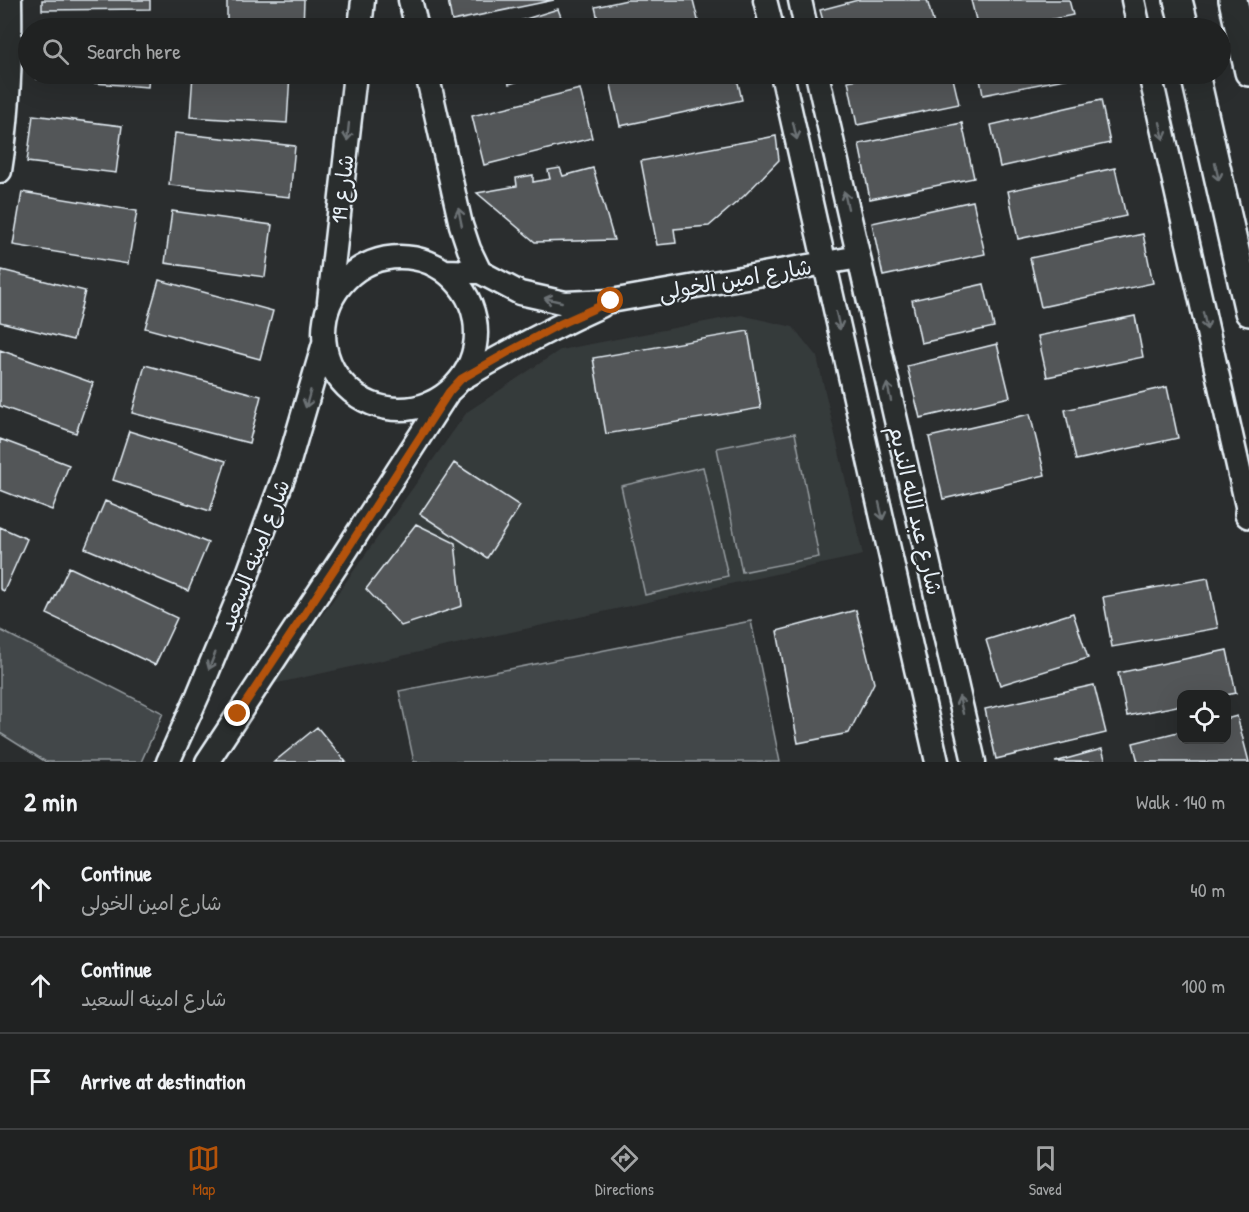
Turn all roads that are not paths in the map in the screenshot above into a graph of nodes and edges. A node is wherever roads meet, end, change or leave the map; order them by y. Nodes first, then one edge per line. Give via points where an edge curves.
1 (10, 0) edge
2 (363, 0) edge
3 (410, 0) edge
4 (765, 0) edge
5 (800, 0) edge
6 (1133, 0) edge
7 (1178, 0) edge
8 (1233, 0) edge
9 (361, 18) edge
10 (414, 18) edge
11 (770, 18) edge
12 (804, 18) edge
13 (1137, 18) edge
14 (1182, 18) edge
15 (1249, 72) edge
16 (354, 84) edge
17 (429, 84) edge
18 (784, 84) edge
19 (819, 84) edge
20 (1152, 84) edge
21 (1197, 84) edge
22 (0, 171) edge
23 (859, 257) junction
24 (825, 264) junction
25 (444, 271) junction
26 (480, 272) junction
27 (611, 301) junction
28 (329, 305) junction
29 (472, 305) junction
30 (1249, 312) edge
31 (324, 343) junction
32 (455, 386) junction
33 (1249, 514) edge
34 (168, 762) edge
35 (207, 762) edge
36 (938, 762) edge
37 (974, 762) edge

1 - 22 street via 11,54
2 - 9 street
3 - 10 street
4 - 11 street
5 - 12 street
6 - 13 street
7 - 14 street
8 - 15 street
16 -> 28 street, شارع 19
26 -> 17 street via 461,225
18 -> 24 street, شارع عبد الله النديم
23 -> 19 street, شارع عبد الله النديم
20 -> 33 street
21 -> 30 street
23 - 24 street, شارع امين الخولى
37 -> 23 street, شارع عبد الله النديم
24 - 27 street, شارع امين الخولى
24 -> 36 street, شارع عبد الله النديم
25 - 26 street
25 - 28 street via 408,257 388,258 352,274
25 - 29 street
27 -> 26 street, شارع امين الخولى via 565,303 520,293
26 - 29 street
27 - 32 street, شارع امين الخولى via 510,351
28 - 31 street
29 - 32 street via 476,344 471,363
31 - 32 street via 329,363 340,380 372,404 412,409 431,403
31 -> 34 street, شارع امينه السعيد via 290,462
32 - 35 street

